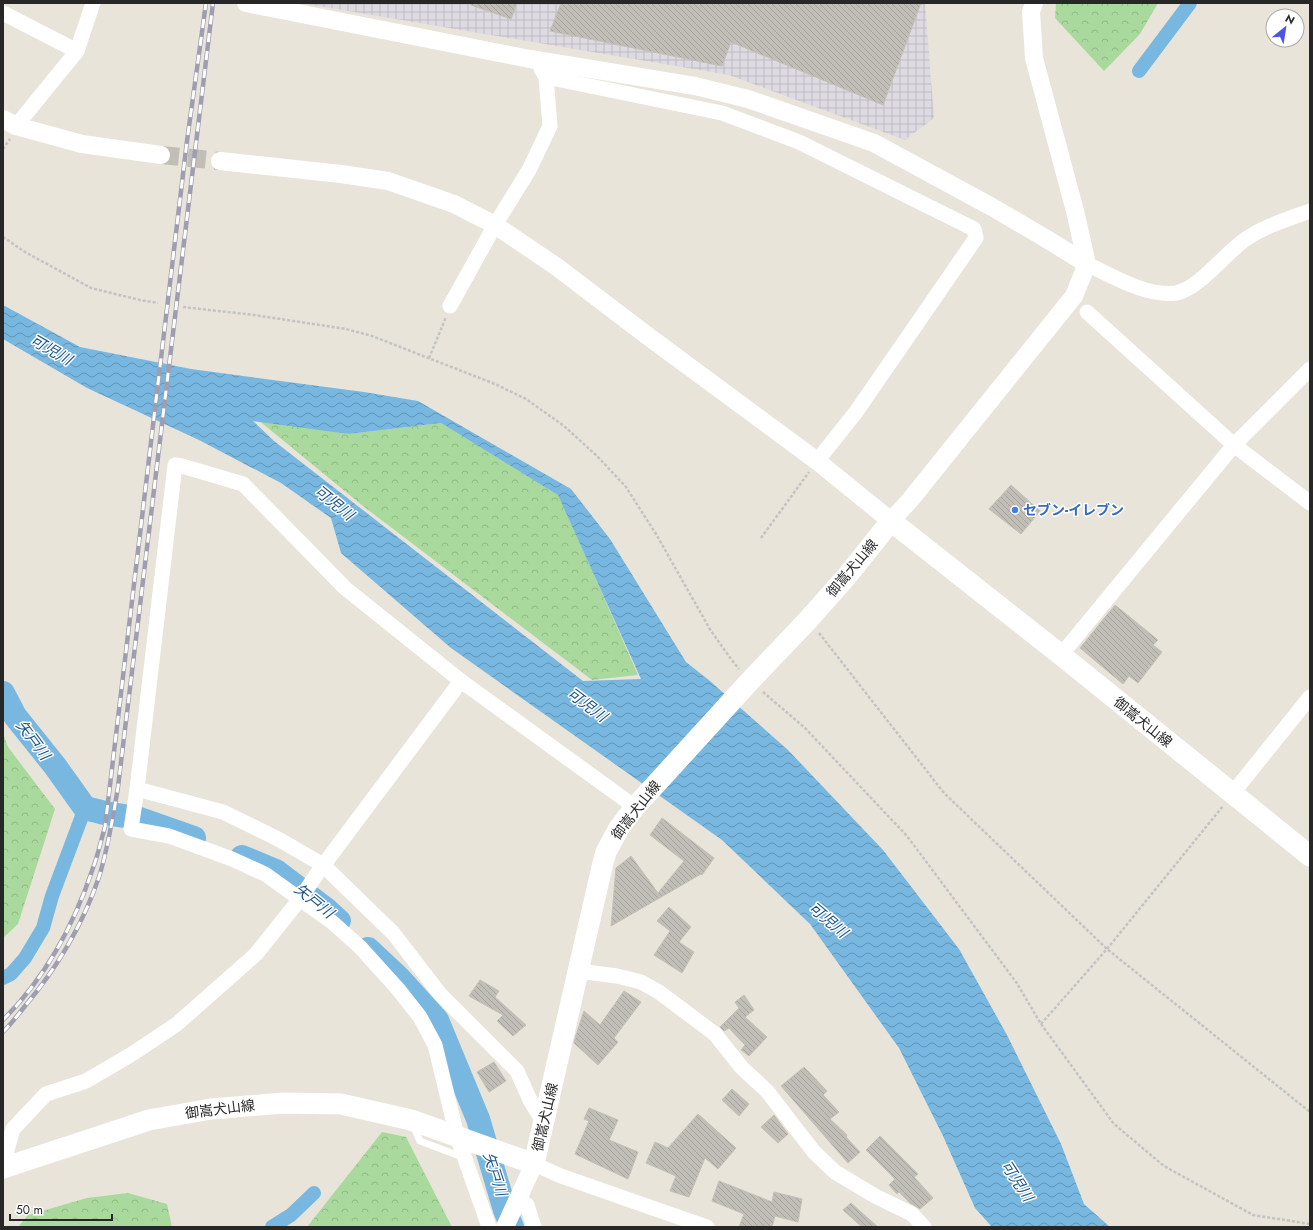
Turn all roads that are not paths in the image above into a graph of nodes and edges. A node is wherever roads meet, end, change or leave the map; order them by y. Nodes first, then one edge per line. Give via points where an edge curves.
1 (93, 3) edge
2 (246, 3) edge
3 (1034, 3) edge
4 (3, 13) edge
5 (77, 51) junction
6 (530, 59) junction
7 (546, 77) junction
8 (10, 123) edge
9 (161, 155) tunnel mouth
10 (220, 161) tunnel mouth
11 (1310, 211) edge
12 (495, 225) junction
13 (1087, 264) junction
14 (450, 306) road end
15 (1087, 312) dead end
16 (1310, 369) edge
17 (1234, 445) junction
18 (817, 461) junction
19 (1310, 503) edge
20 (891, 521) junction
21 (1061, 655) junction
22 (461, 680) junction
23 (1310, 697) edge
24 (137, 789) junction
25 (1232, 794) junction
26 (638, 803) junction
27 (1310, 856) edge
28 (321, 868) junction
29 (300, 899) junction
30 (578, 971) junction
31 (411, 1120) junction
32 (544, 1123) junction
33 (458, 1136) junction
34 (465, 1158) junction
35 (3, 1164) edge
36 (534, 1164) junction
37 (3, 1168) edge
38 (518, 1198) junction
39 (489, 1227) edge
40 (505, 1227) edge
41 (534, 1227) edge
42 (707, 1227) edge
43 (924, 1227) edge

1 - 5 street
2 - 6 street
3 - 13 street via 1031,12 1034,58
4 - 5 street
5 - 8 street
6 - 7 street
6 - 13 street via 695,86 748,99 874,144 992,207
7 - 12 street via 550,126 529,170
7 - 18 street via 722,113 799,142 974,229 976,238 856,412
8 - 9 street via 82,144
10 - 12 street via 388,181 454,204
11 - 13 street via 1274,224 1245,239 1194,284 1177,293 1154,292 1129,284
12 - 14 street
12 - 18 street via 558,268
13 - 20 street via 1074,296
15 - 17 street
16 - 17 street
17 - 19 street
17 - 21 street
18 - 20 street
20 - 21 main road, 御嵩犬山線
20 - 26 main road, 御嵩犬山線 via 808,620
21 - 25 main road, 御嵩犬山線
22 - 24 street via 344,588 243,484 174,465
22 - 26 street
22 - 28 street
23 - 25 street
24 - 28 street via 223,812 280,840
24 - 29 street via 131,829 169,836 232,859 265,874
25 - 27 main road, 御嵩犬山線
26 - 30 main road, 御嵩犬山線 via 619,828 606,852
28 - 29 street
28 - 32 street via 393,933 440,994 517,1071
29 - 33 street via 332,922 360,947 420,1017 435,1045
29 - 35 street via 256,954 177,1024 86,1082 46,1094 14,1129
30 - 32 main road, 御嵩犬山線
30 - 43 street via 642,982 659,992 715,1034 742,1068 768,1091 814,1152 835,1172 912,1214
31 - 33 main road, 御嵩犬山線
31 - 34 lane via 420,1141
31 - 37 main road, 御嵩犬山線 via 341,1104 283,1103 211,1108 148,1120
32 - 36 main road, 御嵩犬山線
33 - 34 street
33 - 36 main road, 御嵩犬山線
34 - 39 street
36 - 38 street
36 - 42 street via 561,1176
38 - 40 street
38 - 41 street via 527,1205

